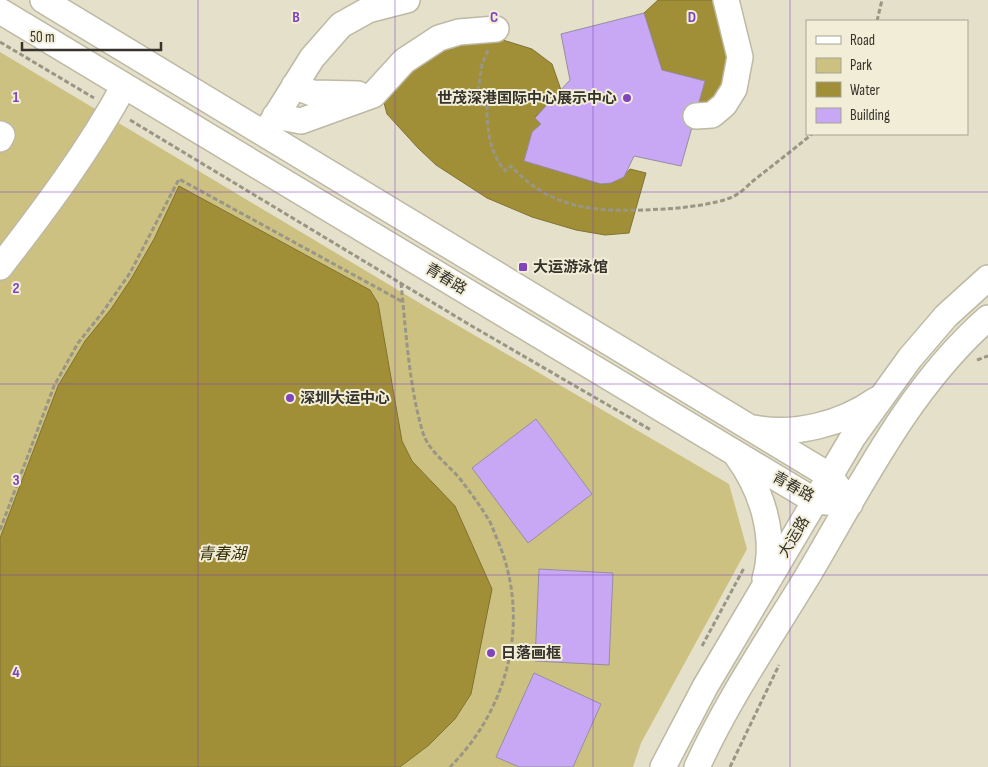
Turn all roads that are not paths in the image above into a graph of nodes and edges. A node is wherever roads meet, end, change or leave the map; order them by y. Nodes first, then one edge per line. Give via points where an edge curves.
1 (43, 0) edge
2 (407, 0) edge
3 (726, 0) edge
4 (0, 10) edge
5 (493, 38) road end
6 (124, 86) junction
7 (294, 86) junction
8 (373, 95) junction
9 (696, 116) dead end
10 (270, 125) junction
11 (0, 134) edge
12 (0, 138) edge
13 (0, 267) edge
14 (988, 278) edge
15 (988, 318) edge
16 (880, 398) junction
17 (749, 427) junction
18 (735, 453) junction
19 (830, 476) junction
20 (815, 501) junction
21 (850, 504) junction
22 (762, 590) junction
23 (663, 767) edge
24 (697, 767) edge

1 - 10 street, 青春路
2 - 7 street via 368,10 341,25 312,58
3 - 9 street via 740,57 734,89 724,105 712,115
4 - 6 street, 青春路
5 - 8 street via 458,32 439,38 404,61
6 - 13 street via 43,212
6 - 18 street, 青春路
7 - 8 street via 312,93
7 - 10 street
8 - 10 street via 301,121
10 - 17 street, 青春路
11 - 12 street
14 - 16 street, 大运路 via 946,316
15 - 21 street, 大运路 via 943,363 915,400
16 - 17 street via 856,412 818,425 782,431
16 - 19 street, 大运路
17 - 19 street, 青春路
18 - 20 street, 青春路
18 - 22 street via 756,489 768,529 769,560
19 - 20 street, 大运路
19 - 21 street, 青春路
20 - 21 street, 青春路
20 - 22 street, 大运路
21 - 24 street, 大运路 via 730,704
22 - 23 street, 大运路

